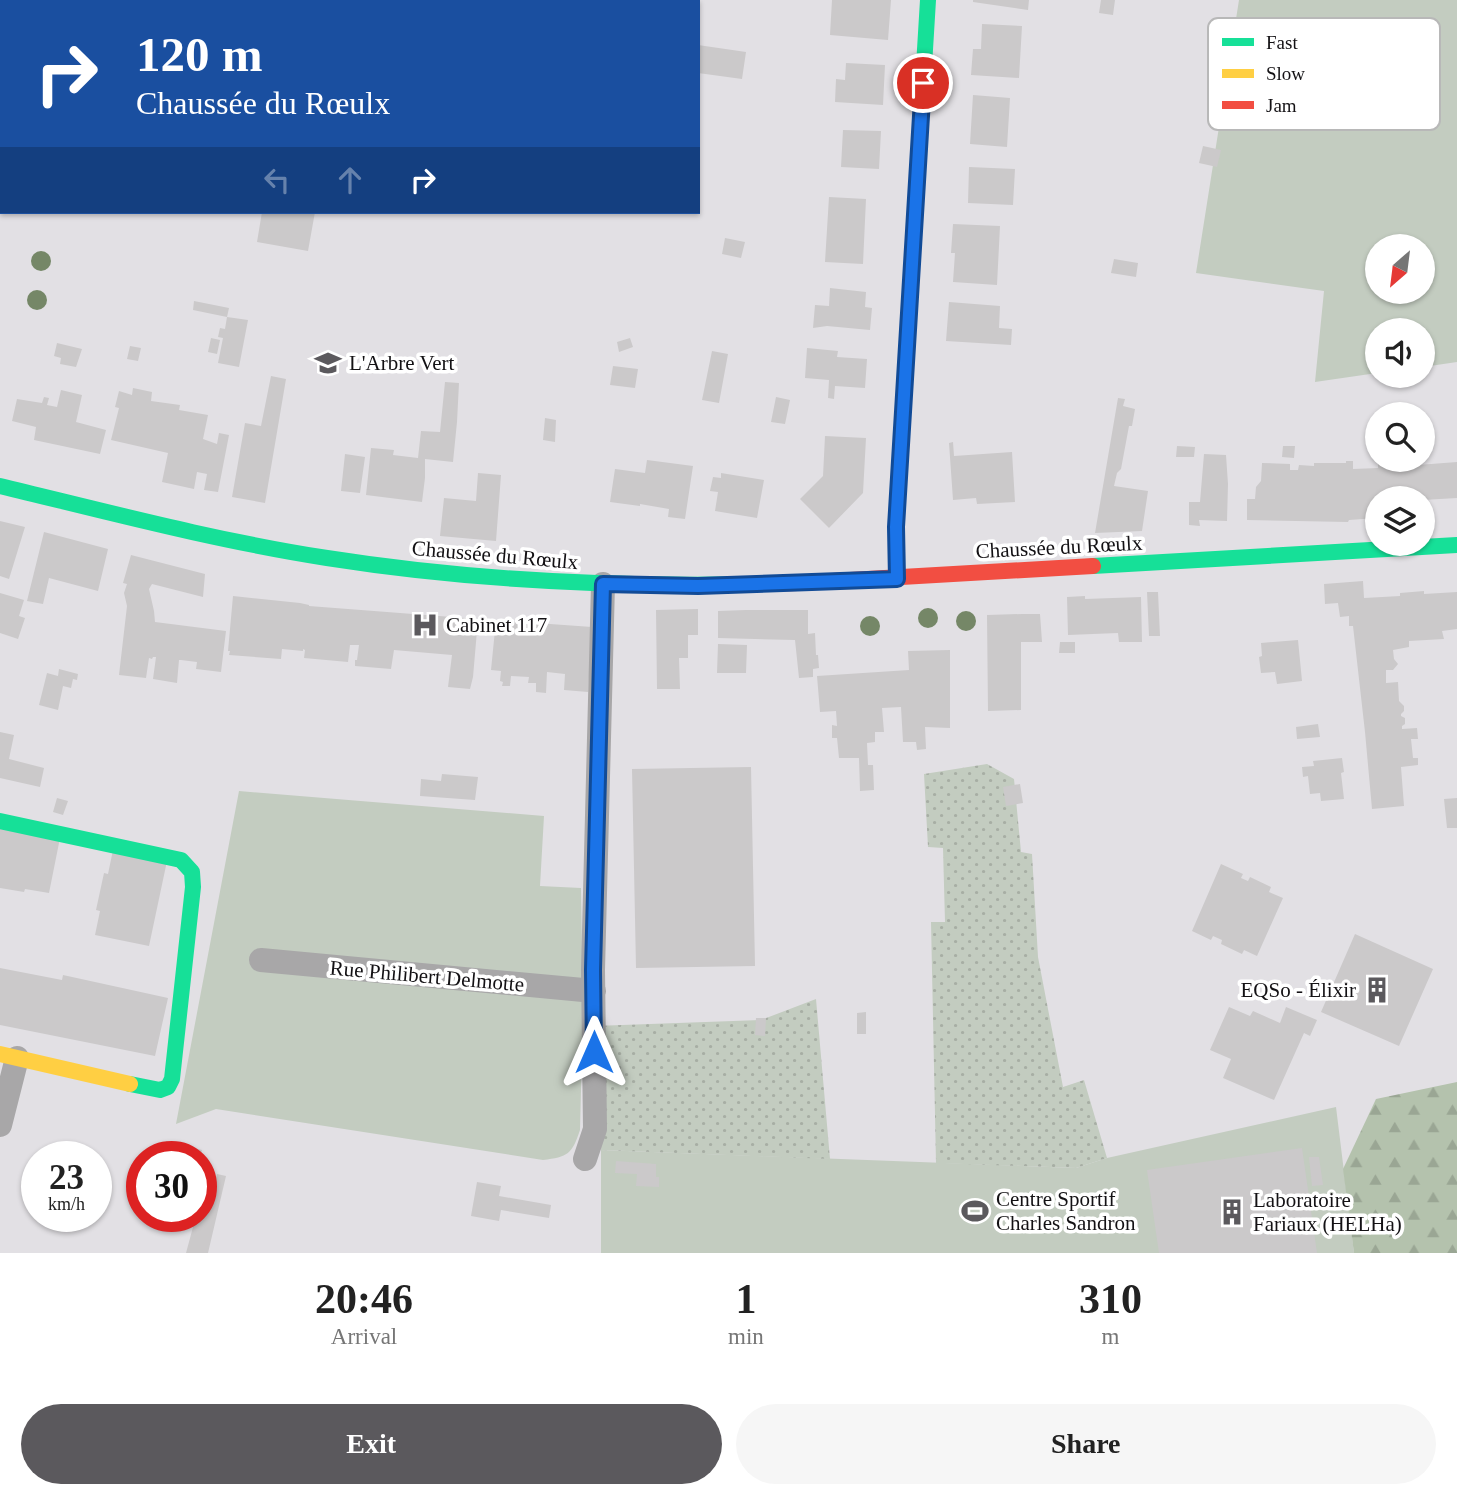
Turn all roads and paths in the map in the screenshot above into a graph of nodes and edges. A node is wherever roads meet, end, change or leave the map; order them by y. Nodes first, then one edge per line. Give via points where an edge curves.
1 (928, 0) edge
2 (0, 486) edge
3 (1457, 545) edge
4 (897, 579) junction
5 (603, 584) junction
6 (0, 821) edge
7 (261, 960) dead end
8 (594, 991) junction
9 (8, 1056) edge
10 (0, 1125) edge
11 (585, 1159) dead end

1 - 4 main road via 896,527
2 - 5 main road, Chaussée du Rœulx via 305,555 411,570
3 - 4 main road, Chaussée du Rœulx
4 - 5 main road, Chaussée du Rœulx via 698,586
5 - 8 street
6 - 9 main road via 181,860 192,872 193,887 168,1087 153,1089
7 - 8 street, Rue Philibert Delmotte
8 - 11 street via 595,1129
9 - 10 street

